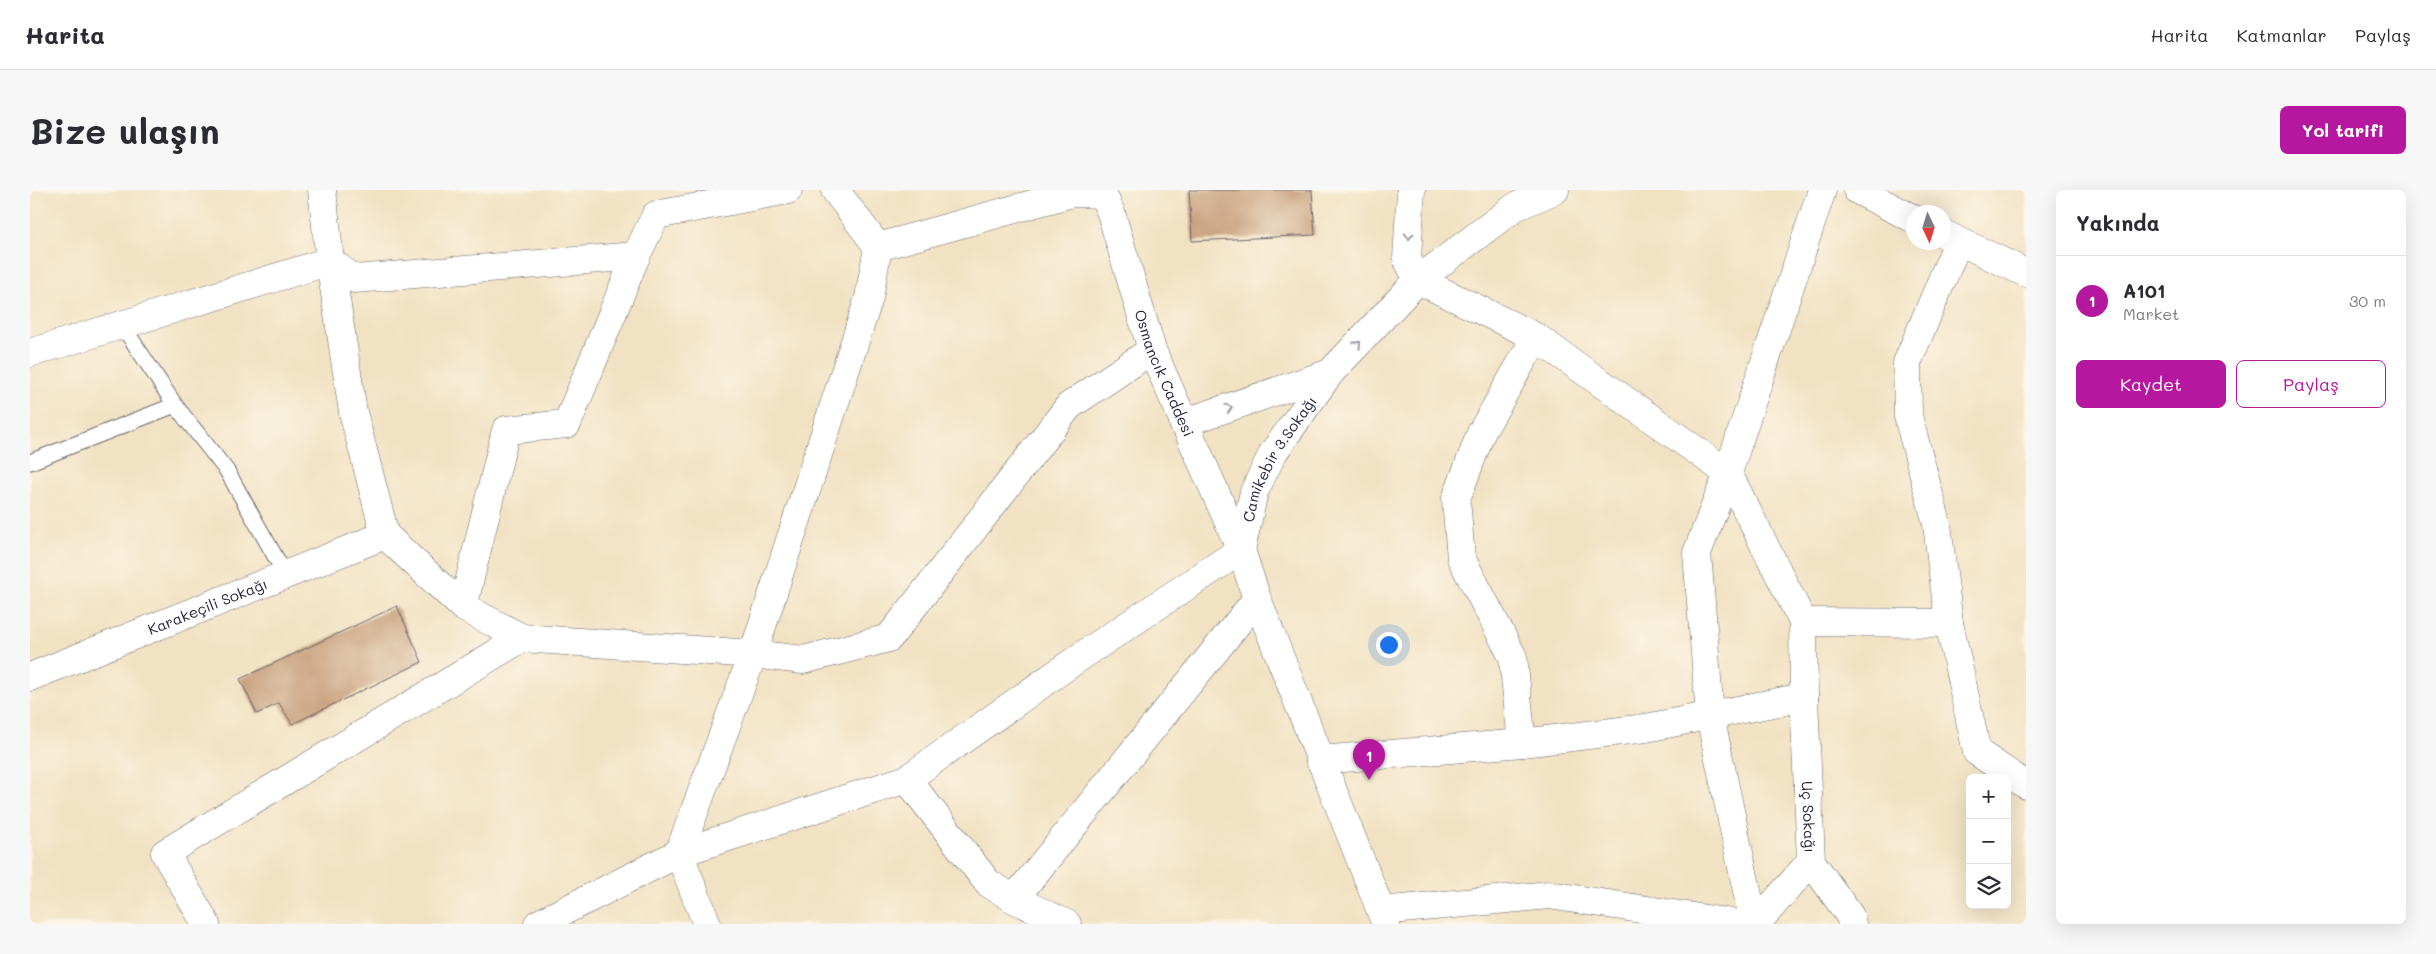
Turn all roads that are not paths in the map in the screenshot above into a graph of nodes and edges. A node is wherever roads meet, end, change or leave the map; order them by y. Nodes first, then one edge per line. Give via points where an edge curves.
1 (322, 190) edge
2 (788, 190) edge
3 (835, 190) edge
4 (1411, 190) edge
5 (1555, 190) edge
6 (1822, 190) edge
7 (1857, 190) edge
8 (1102, 192) edge
9 (1906, 215) edge
10 (1951, 238) edge
11 (878, 247) junction
12 (1947, 250) edge
13 (636, 256) junction
14 (330, 261) junction
15 (2026, 273) edge
16 (1418, 280) junction
17 (122, 325) junction
18 (1536, 337) junction
19 (1152, 350) junction
20 (30, 353) edge
21 (1330, 373) junction
22 (176, 405) junction
23 (1183, 423) junction
24 (30, 462) edge
25 (1728, 473) junction
26 (386, 534) junction
27 (1240, 550) junction
28 (285, 574) junction
29 (1257, 599) junction
30 (463, 607) junction
31 (1803, 622) junction
32 (1949, 623) junction
33 (522, 638) junction
34 (753, 654) junction
35 (30, 677) edge
36 (1804, 697) junction
37 (1710, 716) junction
38 (1522, 743) junction
39 (1320, 760) junction
40 (907, 779) junction
41 (2026, 785) edge
42 (679, 853) junction
43 (1811, 860) junction
44 (1014, 899) junction
45 (1383, 917) edge
46 (206, 924) edge
47 (538, 924) edge
48 (707, 924) edge
49 (1067, 924) edge
50 (1739, 924) edge
51 (1755, 924) edge
52 (1852, 924) edge

1 - 14 street
2 - 13 street via 656,215
3 - 11 street
4 -> 16 street via 1407,259
5 - 16 street, Camikebir 3.Sokağı via 1515,207
6 - 25 street
7 - 9 street
8 - 11 street via 1072,193
8 - 19 street, Osmancık Caddesi
10 - 15 street
11 - 34 street via 869,298
12 - 32 street via 1907,363 1908,416 1937,524
13 - 14 street via 354,279
13 - 30 street via 567,424 506,430
14 - 17 street
14 - 26 street via 353,412
16 - 18 street
21 -> 16 street, Camikebir 3.Sokağı
17 - 20 street
17 - 22 lane
18 - 25 street
18 - 38 street via 1481,433 1456,499 1461,558 1513,657
19 - 23 street, Osmancık Caddesi
19 - 34 street via 1069,406 889,638 803,660
23 -> 21 street, Camikebir 3.Sokağı
21 - 27 street, Camikebir 3.Sokağı via 1273,453 1254,492
22 - 24 lane
22 - 28 lane via 227,471
23 - 27 street, Osmancık Caddesi
25 - 31 street
25 - 37 street via 1697,553
26 - 28 street, Karakeçili Sokağı
26 - 30 street
27 - 29 street, Osmancık Caddesi
27 - 40 street
28 - 35 street, Karakeçili Sokağı
29 - 39 street, Osmancık Caddesi
29 - 44 street
30 - 33 street
31 - 32 street
31 - 36 street, Uç Sokağı
32 - 41 street via 1977,752
33 - 34 street
33 - 46 street via 165,853
34 - 42 street
36 - 37 street
36 - 43 street, Uç Sokağı
37 - 38 street via 1646,728
37 - 51 street
38 - 39 street
39 - 45 street, Osmancık Caddesi
40 - 42 street
40 - 44 street via 988,883
42 - 47 street
42 - 48 street
43 - 51 street
43 - 52 street, Uç Sokağı via 1850,916
44 - 49 street
45 - 50 street via 1549,896

